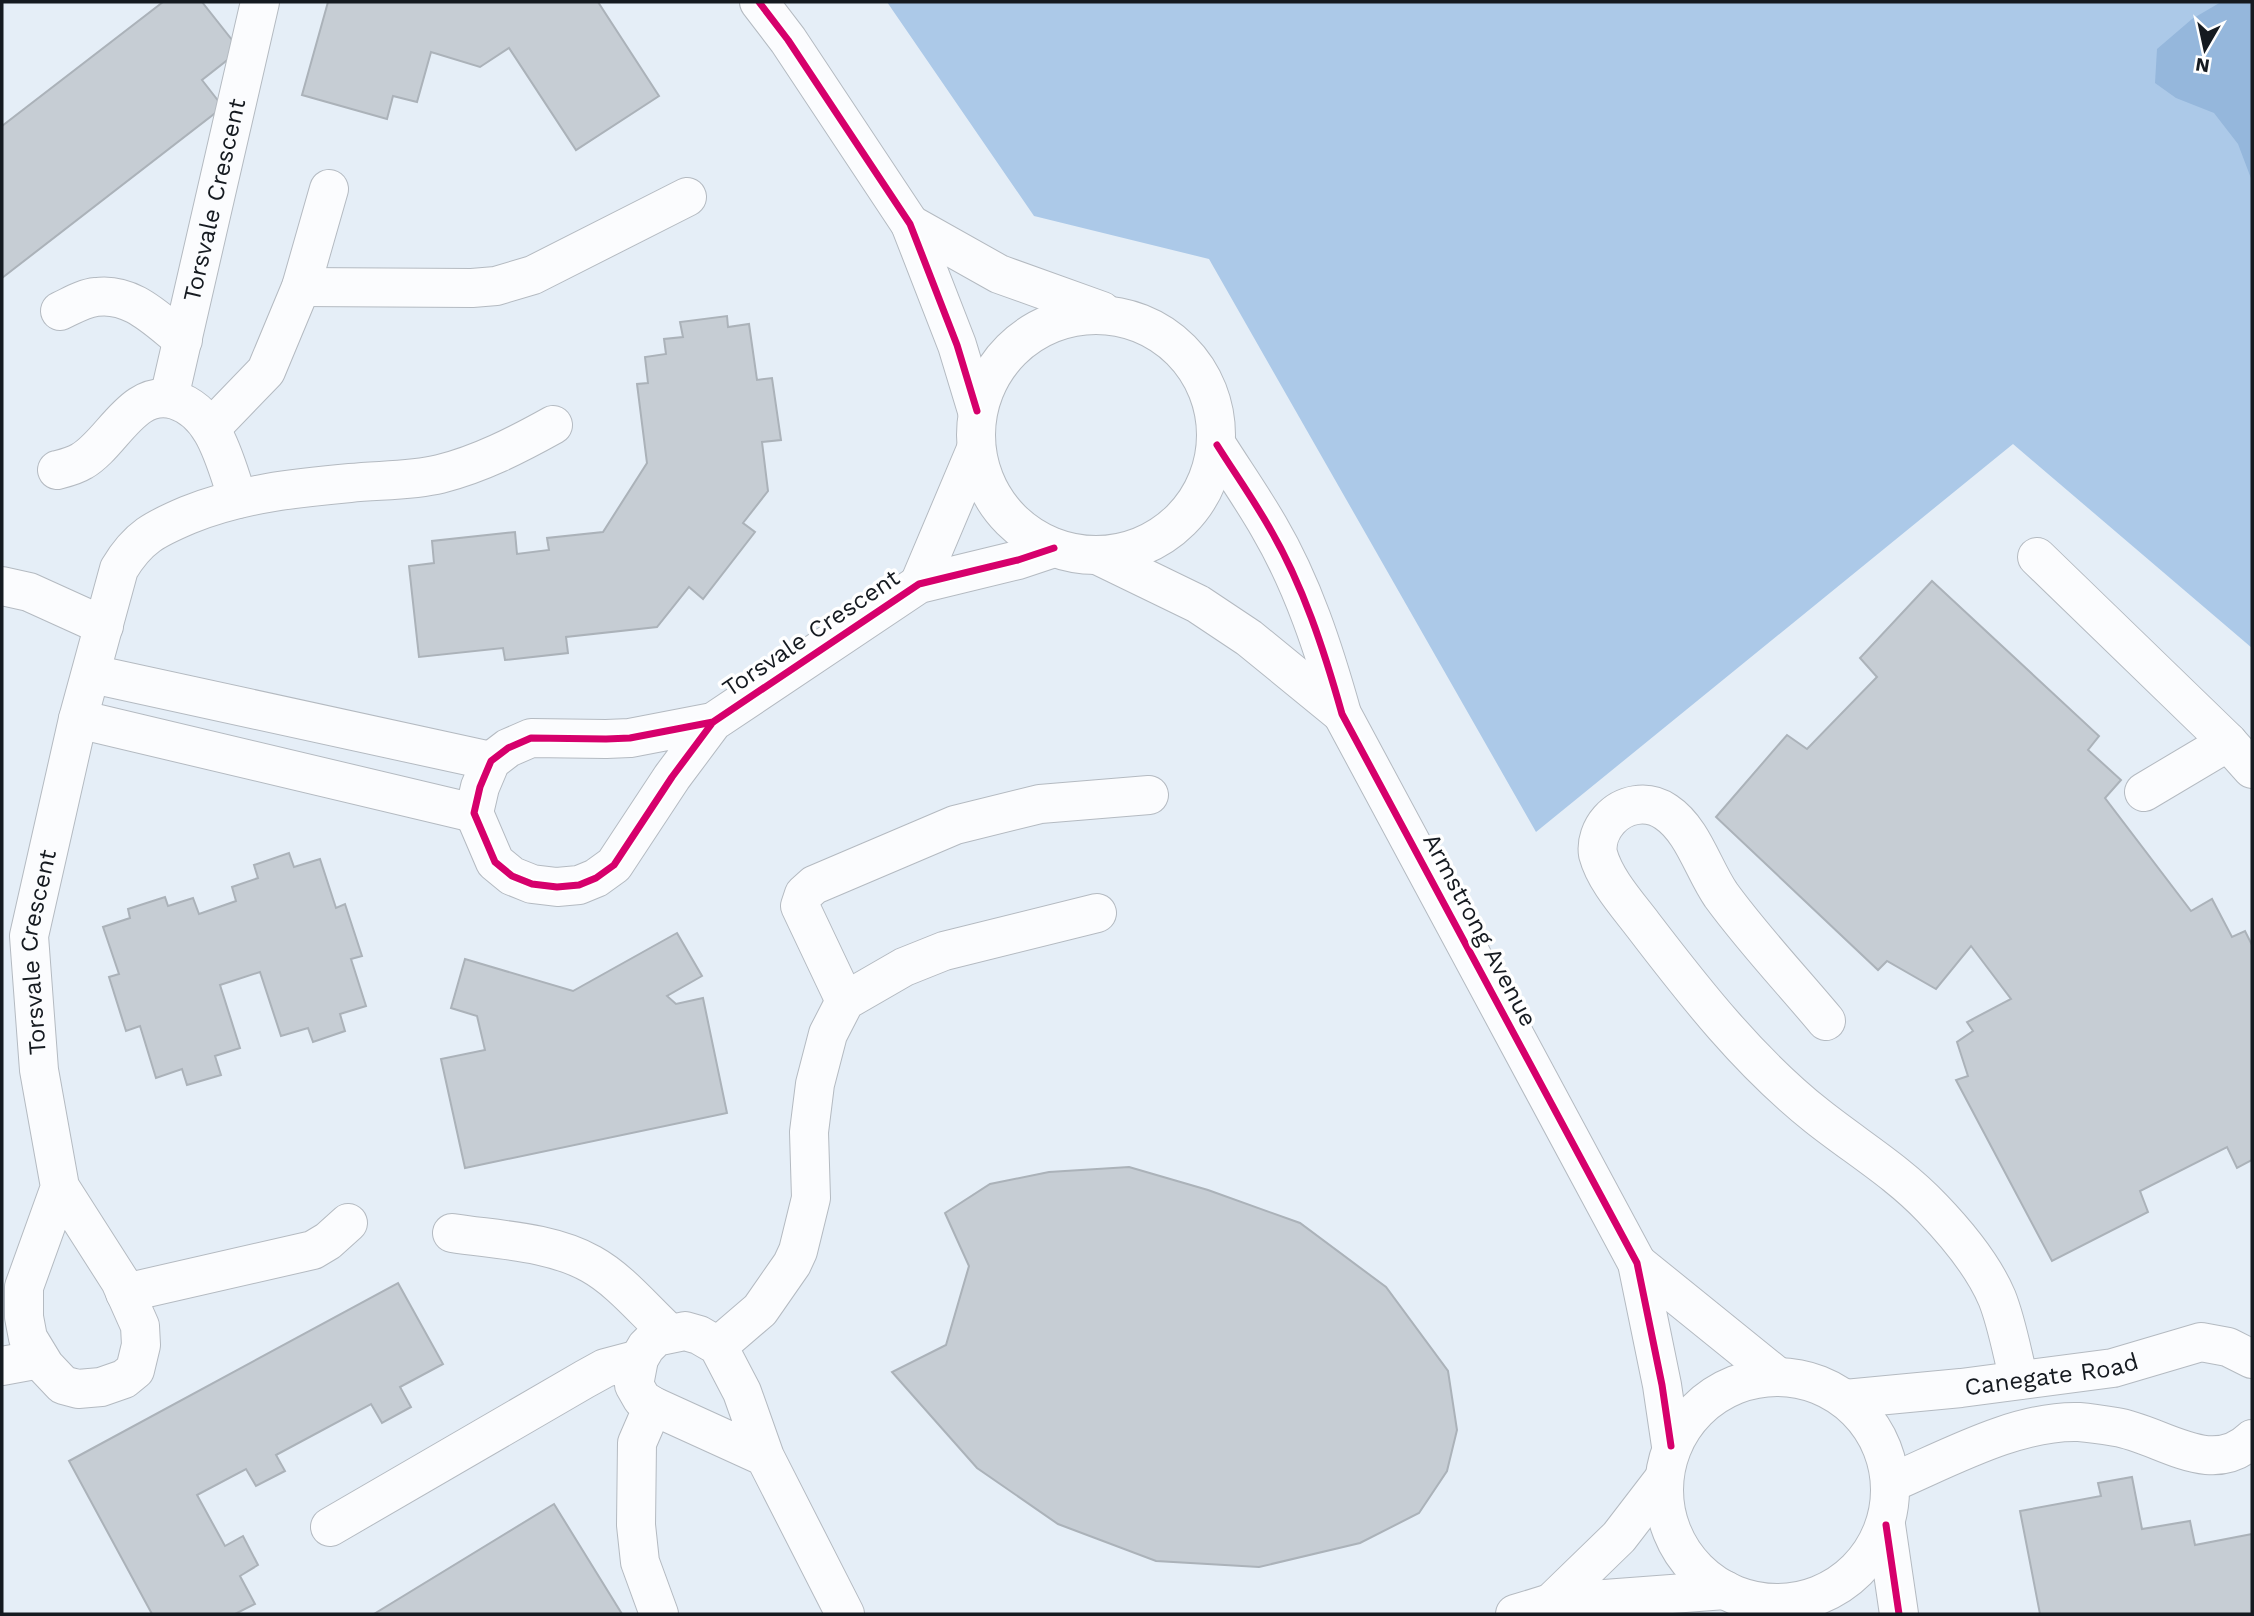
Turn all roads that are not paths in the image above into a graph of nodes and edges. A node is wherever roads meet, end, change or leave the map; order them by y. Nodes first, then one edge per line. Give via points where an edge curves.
1 (260, 2) edge
2 (759, 2) edge
3 (767, 2) edge
4 (788, 40) junction
5 (329, 189) dead end
6 (687, 197) dead end
7 (910, 224) junction
8 (301, 287) junction
9 (60, 311) dead end
10 (1115, 316) junction
11 (183, 340) junction
12 (169, 398) junction
13 (977, 411) junction
14 (553, 425) dead end
15 (211, 428) junction
16 (1216, 445) junction
17 (976, 449) junction
18 (57, 470) dead end
19 (238, 499) junction
20 (1054, 548) junction
21 (1097, 555) junction
22 (2037, 557) dead end
23 (919, 583) junction
24 (2, 586) edge
25 (104, 626) junction
26 (92, 674) junction
27 (1342, 714) junction
28 (78, 719) junction
29 (713, 722) junction
30 (2240, 755) edge
31 (491, 761) junction
32 (2144, 792) dead end
33 (1149, 795) dead end
34 (474, 813) junction
35 (1097, 913) dead end
36 (845, 1001) junction
37 (1826, 1021) dead end
38 (60, 1187) junction
39 (348, 1223) dead end
40 (452, 1233) dead end
41 (1637, 1263) junction
42 (125, 1293) junction
43 (669, 1332) junction
44 (718, 1346) junction
45 (40, 1359) junction
46 (639, 1359) junction
47 (2252, 1359) edge
48 (2, 1366) edge
49 (1778, 1377) junction
50 (2019, 1380) junction
51 (1845, 1399) junction
52 (653, 1406) junction
53 (2252, 1439) edge
54 (765, 1457) junction
55 (1666, 1463) junction
56 (1891, 1483) junction
57 (1886, 1525) junction
58 (330, 1527) dead end
59 (1755, 1602) edge
60 (1550, 1604) junction
61 (659, 1614) edge
62 (845, 1614) edge
63 (1515, 1614) edge
64 (1899, 1614) edge

1 - 11 street, Torsvale Crescent
2 - 4 street, Armstrong Avenue
3 - 4 street, Armstrong Avenue
4 - 7 street, Armstrong Avenue
5 - 8 street
6 - 8 street via 533,275 496,286
7 - 10 street, Armstrong Avenue via 999,274
7 - 13 street, Armstrong Avenue
8 - 15 street via 267,371
9 - 11 street via 93,297 118,297 139,306
10 - 13 street, Armstrong Avenue via 1062,319 1016,344 998,364
10 - 16 street, Armstrong Avenue via 1163,334 1199,371 1216,419
11 - 12 street, Torsvale Crescent
12 - 15 street via 187,403
12 - 18 street via 143,402 83,461
13 - 17 street, Armstrong Avenue
14 - 19 street, Torsvale Crescent via 480,461 440,474
15 - 19 street
16 - 21 street, Armstrong Avenue via 1212,470 1187,514 1168,531 1135,548
16 - 27 street, Armstrong Avenue via 1270,529 1295,580 1324,650
17 - 20 street, Armstrong Avenue via 982,474 1002,509 1031,536
17 - 23 street, Torsvale Crescent
19 - 25 street, Torsvale Crescent via 175,521 141,539 119,569
20 - 21 street, Armstrong Avenue
20 - 23 street, Torsvale Crescent
21 - 27 street, Armstrong Avenue via 1198,604 1249,638
22 - 30 street
23 - 29 street, Torsvale Crescent
24 - 25 street via 29,592
25 - 26 street, Torsvale Crescent
26 - 28 street, Torsvale Crescent
26 - 31 street
27 - 41 street, Armstrong Avenue
28 - 34 street
28 - 38 street, Torsvale Crescent via 29,936 39,1070
29 - 31 street, Torsvale Crescent via 606,740 531,737
29 - 34 street, Torsvale Crescent via 614,865 587,882 558,887 512,876 495,862
30 - 32 street
31 - 34 street
33 - 36 street via 1040,804 956,825 814,885 800,906
35 - 36 street via 944,951
36 - 44 street via 828,1034 815,1084 809,1132 811,1198 797,1251 760,1310
37 - 50 street via 1721,894 1680,824 1665,812 1642,804 1615,813 1601,830 1598,851 1616,889 1692,989 1760,1065 1816,1115 1880,1161 1932,1208 1975,1259 1997,1299
38 - 42 street, Torsvale Crescent
38 - 45 street, Torsvale Crescent via 24,1287 28,1338
39 - 42 street via 313,1250
40 - 43 street via 545,1248 590,1264
41 - 49 street, Armstrong Avenue
41 - 55 street, Armstrong Avenue via 1662,1385
42 - 45 street, Torsvale Crescent via 140,1326 141,1345 135,1370 124,1379 78,1389 63,1385
43 - 44 street via 692,1333
43 - 46 street via 656,1337
44 - 54 street via 742,1392
45 - 48 street
46 - 52 street via 634,1385
46 - 58 street via 605,1368
47 - 50 street, Canegate Road via 2228,1347 2201,1342 2113,1368
49 - 51 street via 1814,1382
49 - 55 street via 1743,1382 1711,1397 1686,1422
50 - 51 street, Canegate Road
51 - 56 street via 1869,1422 1885,1451
52 - 54 street
52 - 61 street via 637,1443 636,1525 640,1562
53 - 56 street, Canegate Road via 2244,1447 2218,1456 2187,1452 2121,1428 2078,1422 2042,1425 1998,1436
54 - 62 street
55 - 59 street, Armstrong Avenue via 1670,1526 1683,1552 1701,1574
55 - 60 street via 1619,1537
56 - 57 street
57 - 59 street via 1872,1553 1851,1577 1823,1594 1792,1602
57 - 64 street
59 - 60 street
60 - 63 street

